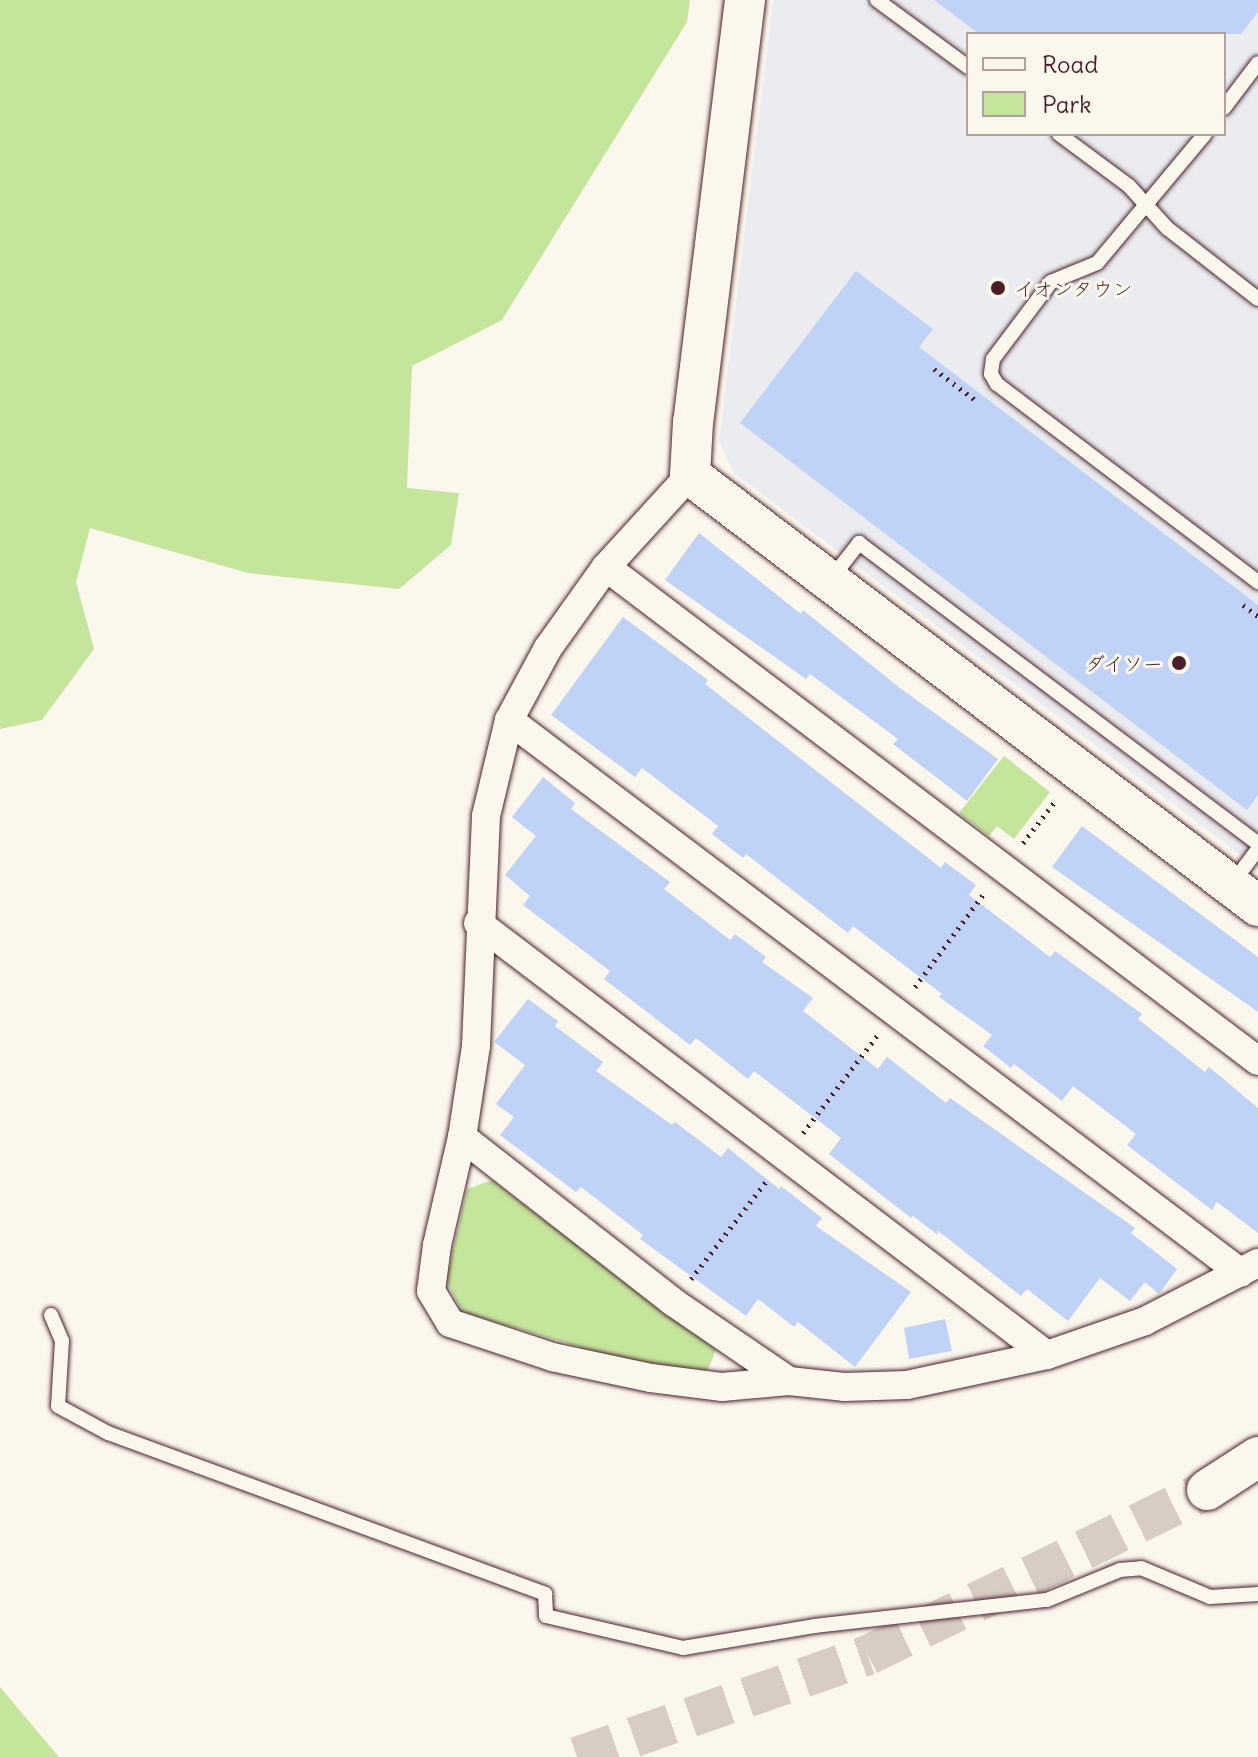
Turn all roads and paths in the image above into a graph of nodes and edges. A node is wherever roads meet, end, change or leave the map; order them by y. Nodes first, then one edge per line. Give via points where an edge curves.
1 (745, 0) edge
2 (877, 0) edge
3 (1258, 63) edge
4 (966, 66) edge
5 (1226, 105) edge
6 (1062, 136) edge
7 (1203, 136) edge
8 (1147, 206) junction
9 (1258, 299) edge
10 (690, 475) junction
11 (606, 567) junction
12 (1258, 582) edge
13 (829, 583) junction
14 (509, 720) junction
15 (1059, 796) dead end
16 (1258, 847) edge
17 (1004, 867) junction
18 (1245, 896) edge
19 (478, 923) junction
20 (895, 1012) junction
21 (1258, 1061) edge
22 (462, 1137) junction
23 (785, 1156) junction
24 (1250, 1268) edge
25 (673, 1302) junction
26 (51, 1315) dead end
27 (1047, 1355) junction
28 (789, 1381) junction
29 (1258, 1457) edge
30 (1207, 1490) tunnel mouth
31 (1258, 1594) edge

1 - 10 street
2 - 4 lane
3 - 5 lane
6 - 8 lane via 1129,186
7 - 8 lane
8 - 9 lane via 1187,245
8 - 12 lane via 1097,263 1051,282 993,359 991,374 997,384
10 - 11 street
10 - 13 street
11 - 14 street via 548,648
11 - 17 street
13 - 16 lane via 859,543
13 - 18 street
14 - 19 street via 486,816
14 - 20 street
15 - 17 path
16 - 18 lane
17 - 20 path
17 - 21 street
19 - 22 street via 476,1046
19 - 23 street
20 - 23 path
20 - 24 street
22 - 25 street
22 - 28 street via 431,1291 450,1323 552,1357 651,1378 722,1387
23 - 25 path
23 - 27 street
24 - 27 street via 1145,1321
25 - 28 street
26 - 31 lane via 62,1341 58,1406 95,1427 545,1594 546,1616 683,1648 814,1626 1012,1606 1072,1592 1096,1577 1141,1568 1210,1597
27 - 28 street via 907,1385 844,1387
29 - 30 street

